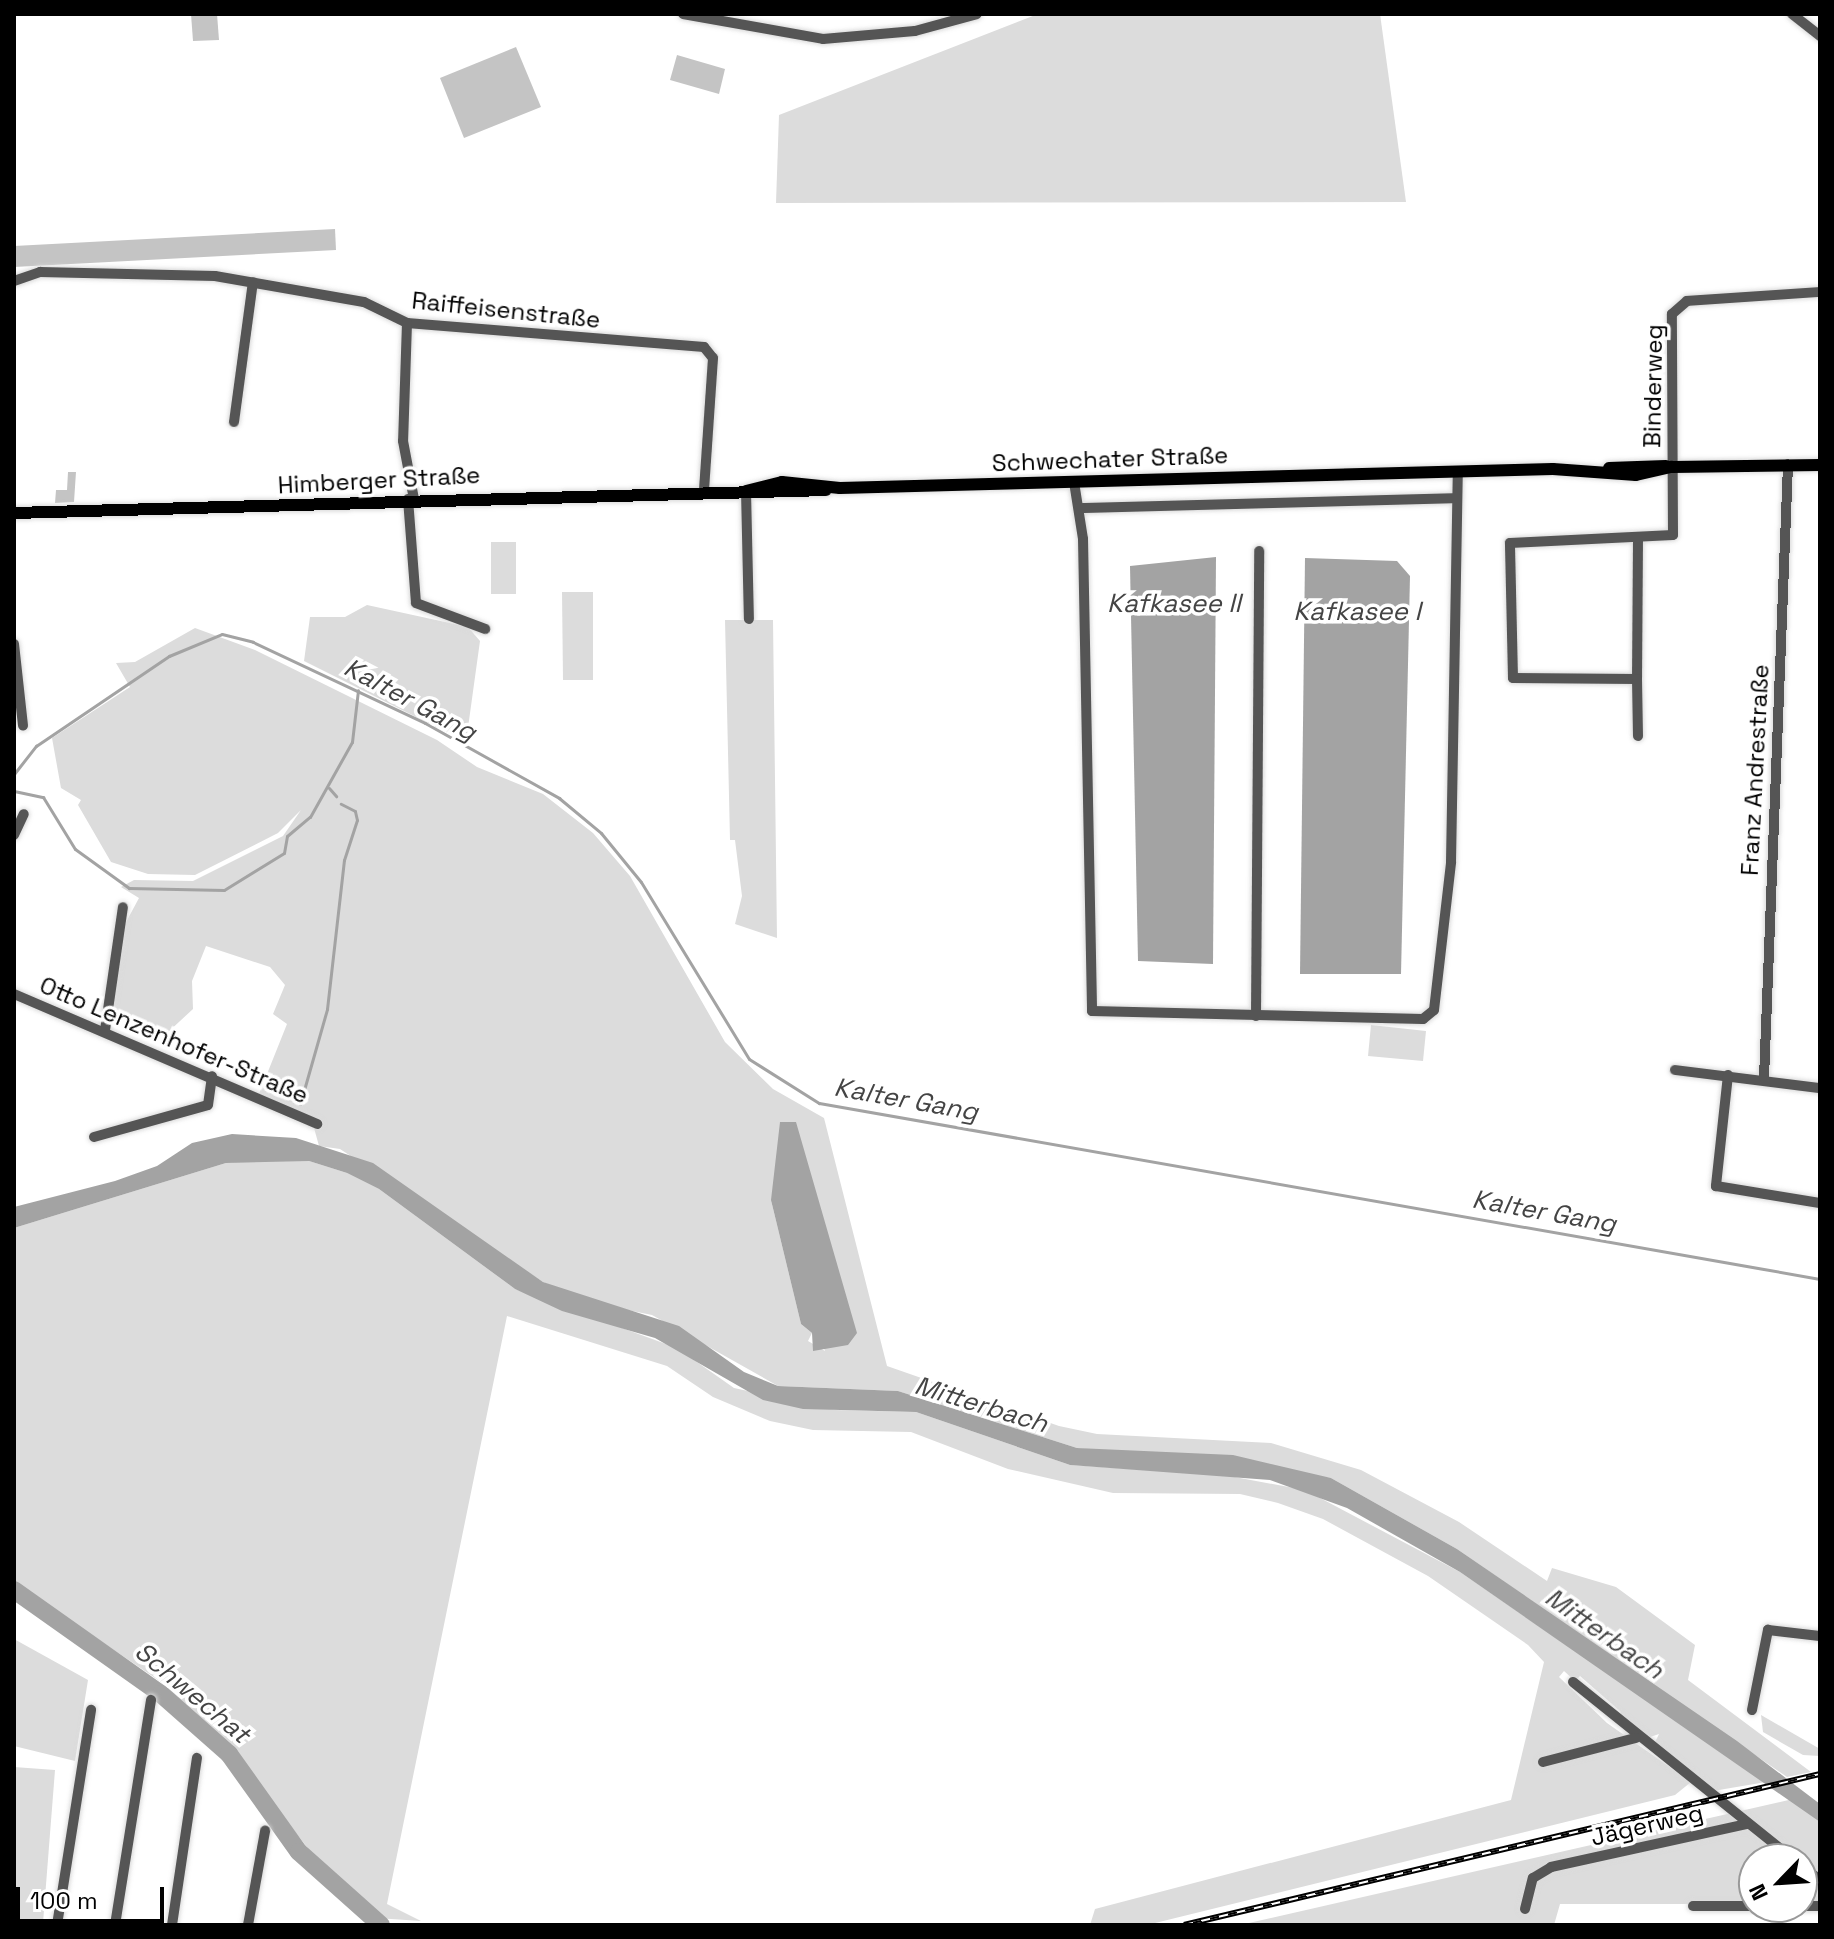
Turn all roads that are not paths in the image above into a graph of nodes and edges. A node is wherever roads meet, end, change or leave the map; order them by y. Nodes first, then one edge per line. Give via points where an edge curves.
1 (683, 14) edge
2 (977, 14) edge
3 (1792, 14) edge
4 (1820, 36) edge
5 (14, 281) edge
6 (253, 282) junction
7 (1820, 292) edge
8 (407, 323) junction
9 (234, 422) dead end
10 (1788, 464) junction
11 (1820, 465) edge
12 (1672, 467) junction
13 (1458, 472) junction
14 (1074, 482) junction
15 (704, 491) junction
16 (746, 491) junction
17 (1457, 498) junction
18 (411, 499) junction
19 (1080, 508) junction
20 (14, 513) edge
21 (1638, 539) junction
22 (1259, 551) dead end
23 (749, 619) dead end
24 (485, 629) dead end
25 (14, 644) edge
26 (1637, 679) junction
27 (23, 726) dead end
28 (1638, 736) dead end
29 (24, 814) dead end
30 (14, 835) edge
31 (123, 907) dead end
32 (14, 994) edge
33 (1256, 1016) junction
34 (105, 1030) junction
35 (1675, 1070) dead end
36 (1728, 1075) junction
37 (212, 1076) junction
38 (1764, 1078) junction
39 (1820, 1088) edge
40 (317, 1124) dead end
41 (94, 1137) dead end
42 (1820, 1203) edge
43 (1820, 1636) edge
44 (1573, 1682) dead end
45 (151, 1700) dead end
46 (91, 1710) dead end
47 (1752, 1710) dead end
48 (1636, 1738) junction
49 (197, 1758) dead end
50 (1543, 1762) dead end
51 (1747, 1824) junction
52 (265, 1831) dead end
53 (1772, 1843) edge
54 (1693, 1906) dead end
55 (1738, 1906) edge
56 (1525, 1909) dead end
57 (57, 1925) edge
58 (115, 1925) edge
59 (172, 1925) edge
60 (248, 1925) edge

1 - 2 street via 823,39 915,31
3 - 4 street
5 - 6 street, Raiffeisenstraße via 53,272
6 - 8 street, Raiffeisenstraße via 364,302
6 - 9 street
7 - 12 street, Binderweg via 1687,301 1672,314
8 - 15 street, Raiffeisenstraße via 710,352
8 - 18 street via 403,441
10 - 11 main road, Schwechater Straße
10 - 12 main road, Schwechater Straße
10 - 38 street, Franz Andrestraße
12 - 13 main road, Schwechater Straße via 1636,475 1602,469
12 - 21 street, Binderweg via 1673,535
13 - 14 main road, Schwechater Straße
13 - 17 street
14 - 16 main road, Schwechater Straße via 840,488 782,482
14 - 19 street
15 - 16 main road, Himberger Straße
15 - 18 main road, Himberger Straße
16 - 23 street
17 - 19 street
17 - 33 street via 1451,862 1434,1010 1423,1019
18 - 20 main road, Himberger Straße via 131,514
18 - 24 street via 416,603
19 - 33 street via 1092,1011
21 - 26 street
21 - 26 street via 1510,543 1513,678
22 - 33 street
25 - 27 street
26 - 28 street
29 - 30 street
31 - 34 street
32 - 34 street, Otto Lenzenhofer-Straße
34 - 37 street, Otto Lenzenhofer-Straße
35 - 36 street
36 - 38 street
36 - 42 street via 1716,1186
37 - 40 street, Otto Lenzenhofer-Straße
37 - 41 street via 208,1105
38 - 39 street
43 - 47 street via 1768,1630
44 - 48 street
45 - 58 street
46 - 57 street
48 - 50 street
48 - 51 street
49 - 59 street
51 - 53 street
51 - 56 street, Jägerweg via 1551,1867 1533,1878
52 - 60 street
54 - 55 street

